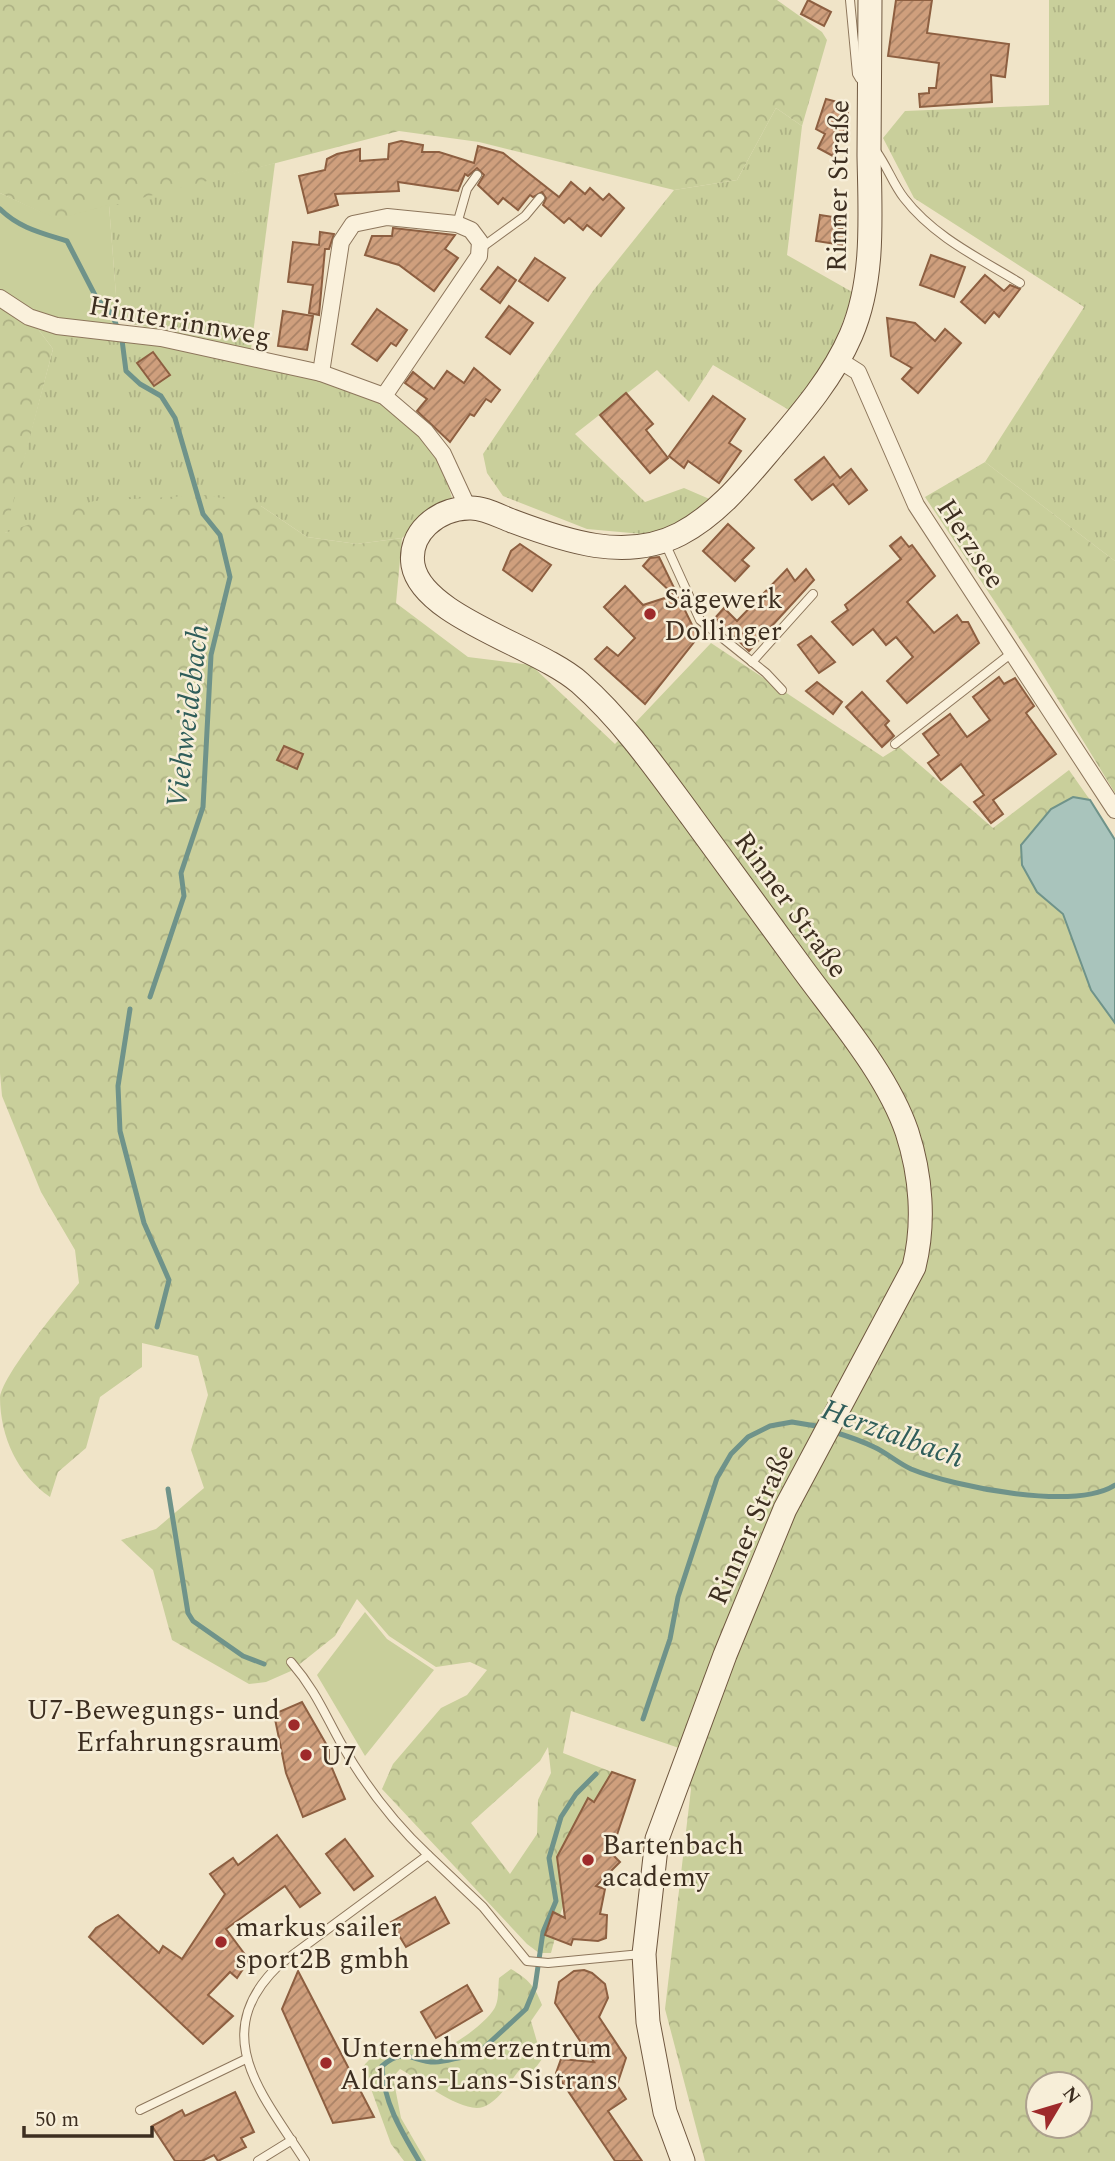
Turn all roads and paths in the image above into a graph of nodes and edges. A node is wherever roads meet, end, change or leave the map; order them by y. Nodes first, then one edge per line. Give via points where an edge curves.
1 (850, 0) edge
2 (870, 0) edge
3 (870, 79) junction
4 (869, 143) junction
5 (477, 176) dead end
6 (540, 198) dead end
7 (457, 224) junction
8 (481, 249) junction
9 (1020, 283) dead end
10 (0, 298) edge
11 (839, 359) junction
12 (321, 373) junction
13 (384, 396) junction
14 (468, 508) junction
15 (664, 540) junction
16 (814, 594) dead end
17 (1013, 652) junction
18 (752, 662) junction
19 (782, 690) dead end
20 (895, 744) dead end
21 (1115, 810) edge
22 (291, 1662) dead end
23 (428, 1854) junction
24 (644, 1954) junction
25 (246, 2059) junction
26 (140, 2110) dead end
27 (292, 2140) junction
28 (258, 2161) edge
29 (305, 2161) edge
30 (683, 2161) edge

1 - 3 lane, Rinner Straße via 856,74
2 - 3 main road, Rinner Straße
3 - 4 main road, Rinner Straße
4 - 9 lane via 903,197 928,223
4 - 11 main road, Rinner Straße via 868,263 856,322
5 - 7 lane via 467,189
6 - 8 lane via 525,216
7 - 8 street via 477,236
7 - 12 street via 387,218 360,220 347,229 341,242
8 - 13 street
10 - 12 street, Hinterrinnweg via 29,317 57,326 162,338
11 - 15 main road, Rinner Straße via 798,417 726,500 693,526
11 - 17 street, Herzsee via 858,372 916,505
12 - 13 street, Hinterrinnweg
13 - 14 street, Hinterrinnweg via 425,431 443,454
14 - 15 main road, Rinner Straße via 581,544 606,548
14 - 24 main road, Rinner Straße via 434,519 416,537 412,559 423,588 453,612 547,659 579,681 651,761 892,1097 919,1180 921,1239 914,1267 785,1509 668,1804 657,1839
15 - 18 lane via 699,620
16 - 18 lane
17 - 20 lane
17 - 21 street, Herzsee
18 - 19 lane
22 - 23 lane via 313,1688 358,1772
23 - 24 lane via 472,1895 531,1962
23 - 25 lane via 269,1974 249,2014
24 - 30 main road, Rinner Straße via 648,2022 658,2080
25 - 26 lane
25 - 27 lane via 253,2081
27 - 28 lane
27 - 29 lane

